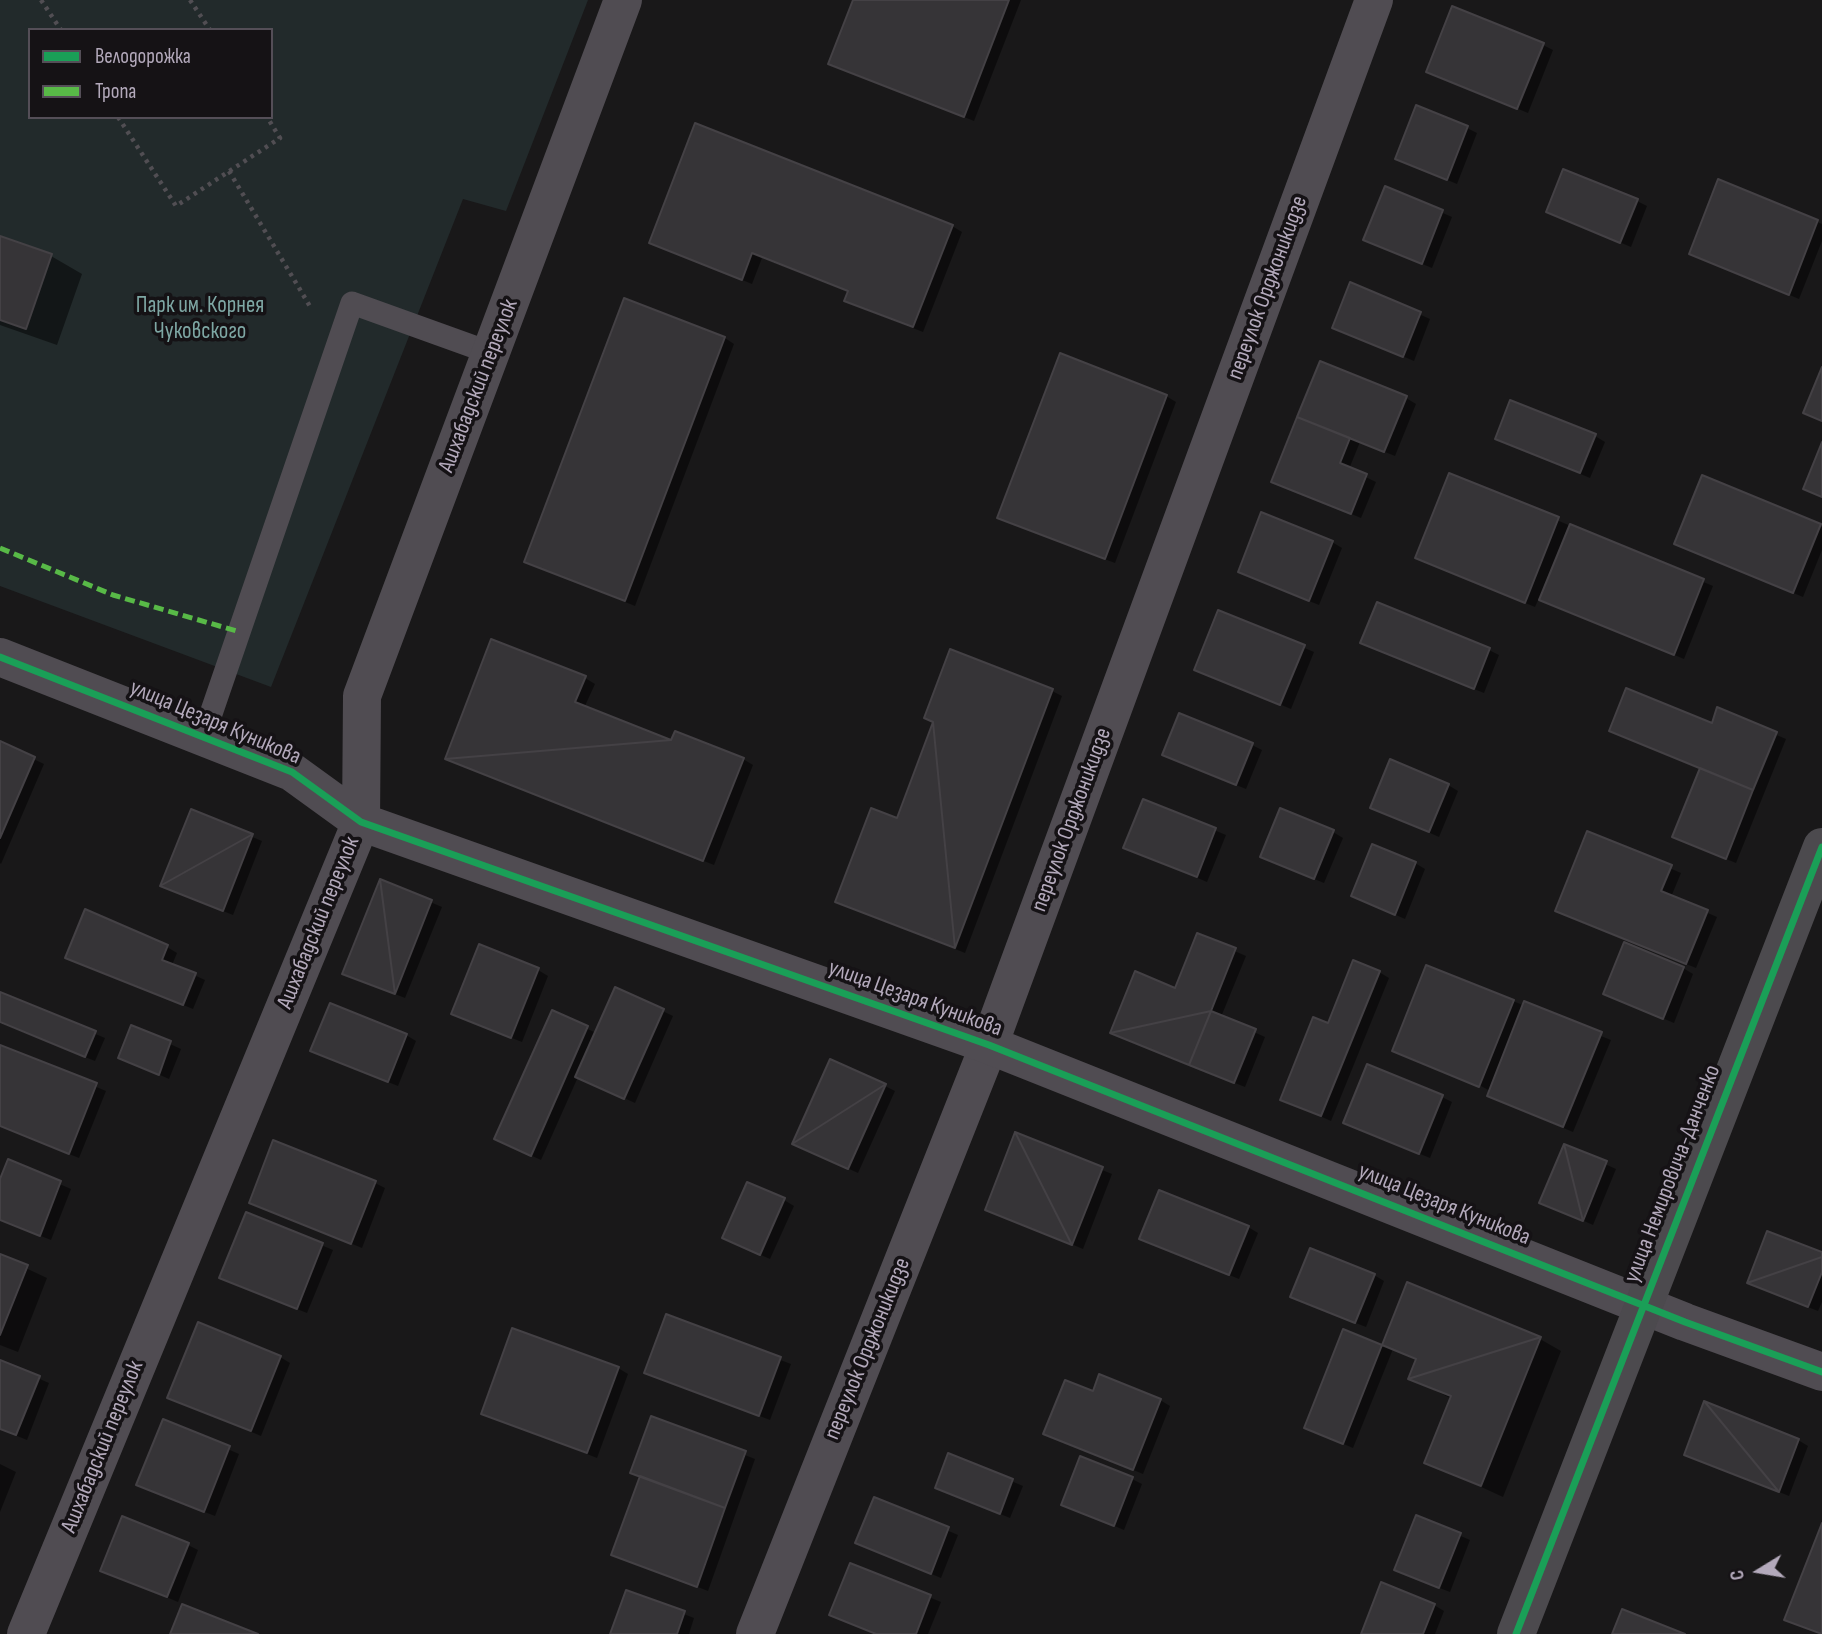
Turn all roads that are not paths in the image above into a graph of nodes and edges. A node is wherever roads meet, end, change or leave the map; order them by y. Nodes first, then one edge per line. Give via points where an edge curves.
1 (623, 0) edge
2 (1374, 0) edge
3 (491, 353) junction
4 (0, 657) edge
5 (204, 737) junction
6 (361, 822) junction
7 (1822, 847) edge
8 (989, 1045) junction
9 (1643, 1306) junction
10 (1822, 1372) edge
11 (26, 1634) edge
12 (755, 1634) edge
13 (1516, 1634) edge

1 - 3 street, Ашхабадский переулок
2 - 8 street, переулок Орджоникидзе
3 - 5 lane via 352,303
3 - 6 street, Ашхабадский переулок via 362,696
4 - 5 street, улица Цезаря Куникова
5 - 6 street, улица Цезаря Куникова via 292,772
6 - 8 street, улица Цезаря Куникова
6 - 11 street, Ашхабадский переулок
7 - 9 main road, улица Немировича-Данченко
8 - 9 street, улица Цезаря Куникова
8 - 12 street, переулок Орджоникидзе
9 - 10 street, улица Цезаря Куникова
9 - 13 main road, улица Немировича-Данченко

